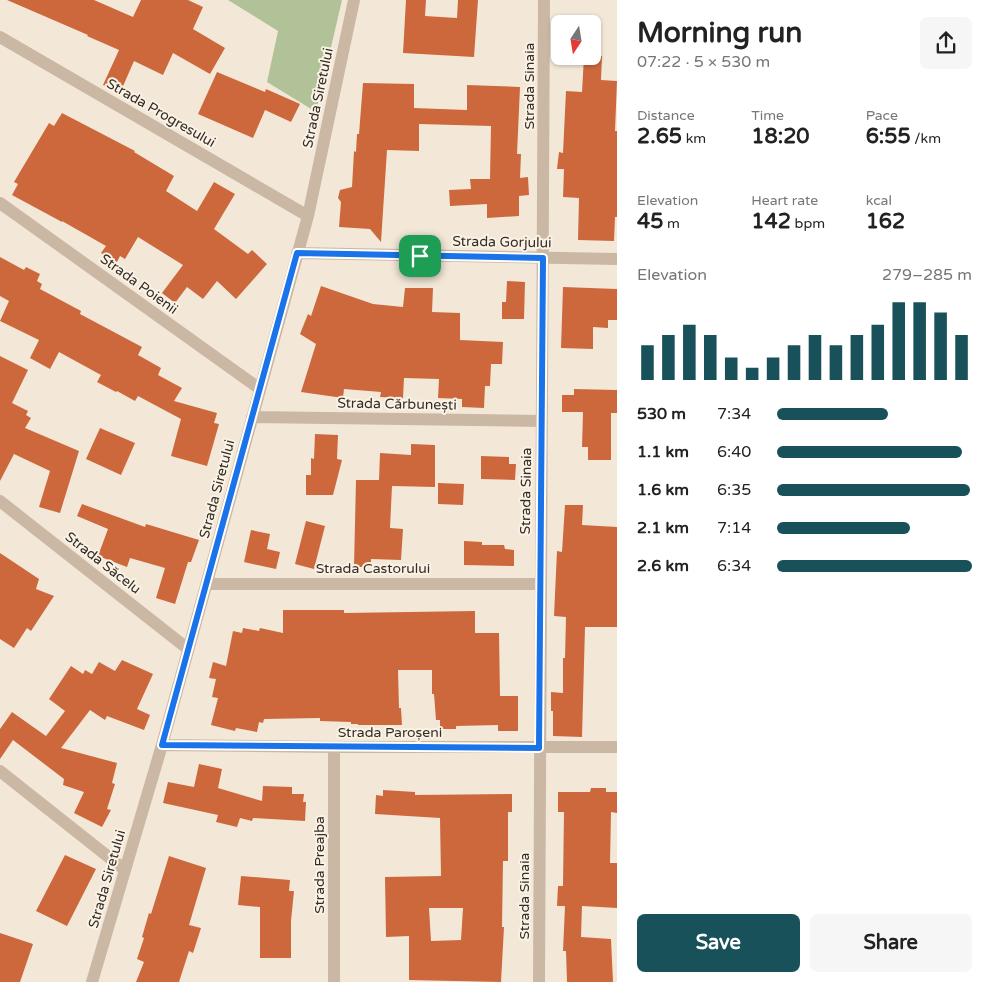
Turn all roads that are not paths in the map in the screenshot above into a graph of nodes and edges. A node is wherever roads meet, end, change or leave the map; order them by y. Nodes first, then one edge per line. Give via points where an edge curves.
1 (354, 0) edge
2 (544, 0) edge
3 (0, 37) edge
4 (0, 203) edge
5 (308, 216) junction
6 (297, 253) junction
7 (543, 258) junction
8 (617, 259) edge
9 (260, 390) junction
10 (252, 417) junction
11 (542, 421) junction
12 (0, 501) edge
13 (207, 584) junction
14 (540, 584) junction
15 (188, 650) junction
16 (162, 745) junction
17 (334, 747) junction
18 (617, 747) edge
19 (539, 748) junction
20 (0, 771) edge
21 (125, 870) junction
22 (92, 982) edge
23 (334, 982) edge
24 (539, 982) edge

1 - 5 street, Strada Siretului
2 - 7 street, Strada Sinaia
3 - 5 street, Strada Progresului
4 - 9 street, Strada Poienii
5 - 6 street, Strada Siretului
6 - 7 street, Strada Gorjului
6 - 9 street, Strada Siretului
7 - 8 street, Strada Gorjului
7 - 11 street, Strada Sinaia
9 - 10 street, Strada Siretului
10 - 11 street, Strada Cărbunești
10 - 13 street, Strada Siretului
11 - 14 street, Strada Sinaia
12 - 15 street, Strada Săcelu
13 - 14 street, Strada Castorului
13 - 15 street, Strada Siretului
14 - 19 street, Strada Sinaia
15 - 16 street, Strada Siretului
16 - 17 street, Strada Paroșeni
16 - 21 street, Strada Siretului
17 - 19 street, Strada Paroșeni
17 - 23 street, Strada Preajba
18 - 19 street, Strada Paroșeni
19 - 24 street, Strada Sinaia
20 - 21 street
21 - 22 street, Strada Siretului

